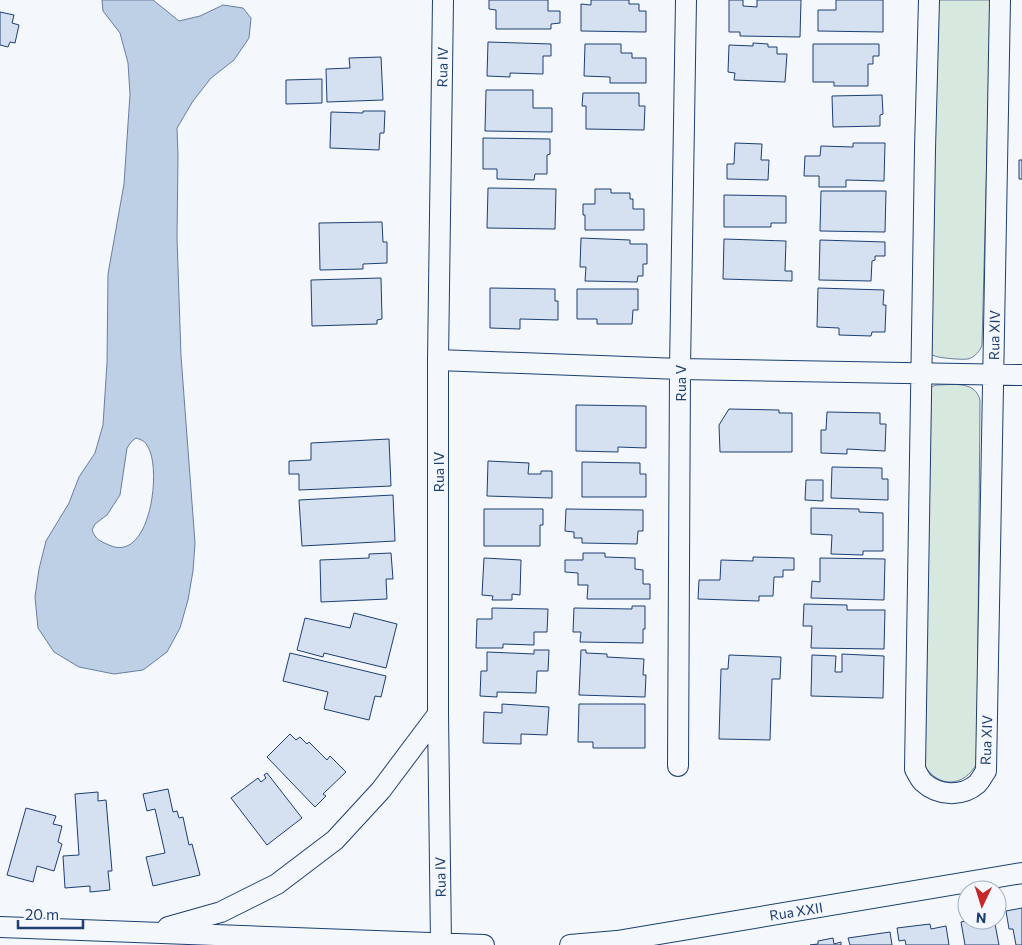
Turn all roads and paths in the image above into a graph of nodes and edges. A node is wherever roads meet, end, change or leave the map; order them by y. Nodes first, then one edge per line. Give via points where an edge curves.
1 (443, 0) edge
2 (686, 0) edge
3 (929, 0) edge
4 (1000, 0) edge
5 (438, 360) junction
6 (680, 369) junction
7 (922, 373) junction
8 (993, 375) junction
9 (1022, 375) edge
10 (438, 714) junction
11 (678, 766) dead end
12 (1022, 874) edge
13 (5, 925) edge
14 (151, 932) junction
15 (441, 943) junction
16 (484, 945) edge
17 (570, 945) edge

1 - 5 street, Rua IV
2 - 6 street, Rua V
3 - 7 street, Rua XIV
4 - 8 street, Rua XIV
5 - 6 street
5 - 10 street, Rua IV
6 - 7 street
6 - 11 street, Rua V
7 - 8 street
7 - 8 street, Rua XIV via 915,769 923,782 950,794 965,791 978,783 986,771
8 - 9 street
10 - 14 street via 381,790 336,840 276,884 220,912
10 - 15 street, Rua IV
12 - 17 street, Rua XXII via 618,942
13 - 14 street
14 - 15 street
15 - 16 street

